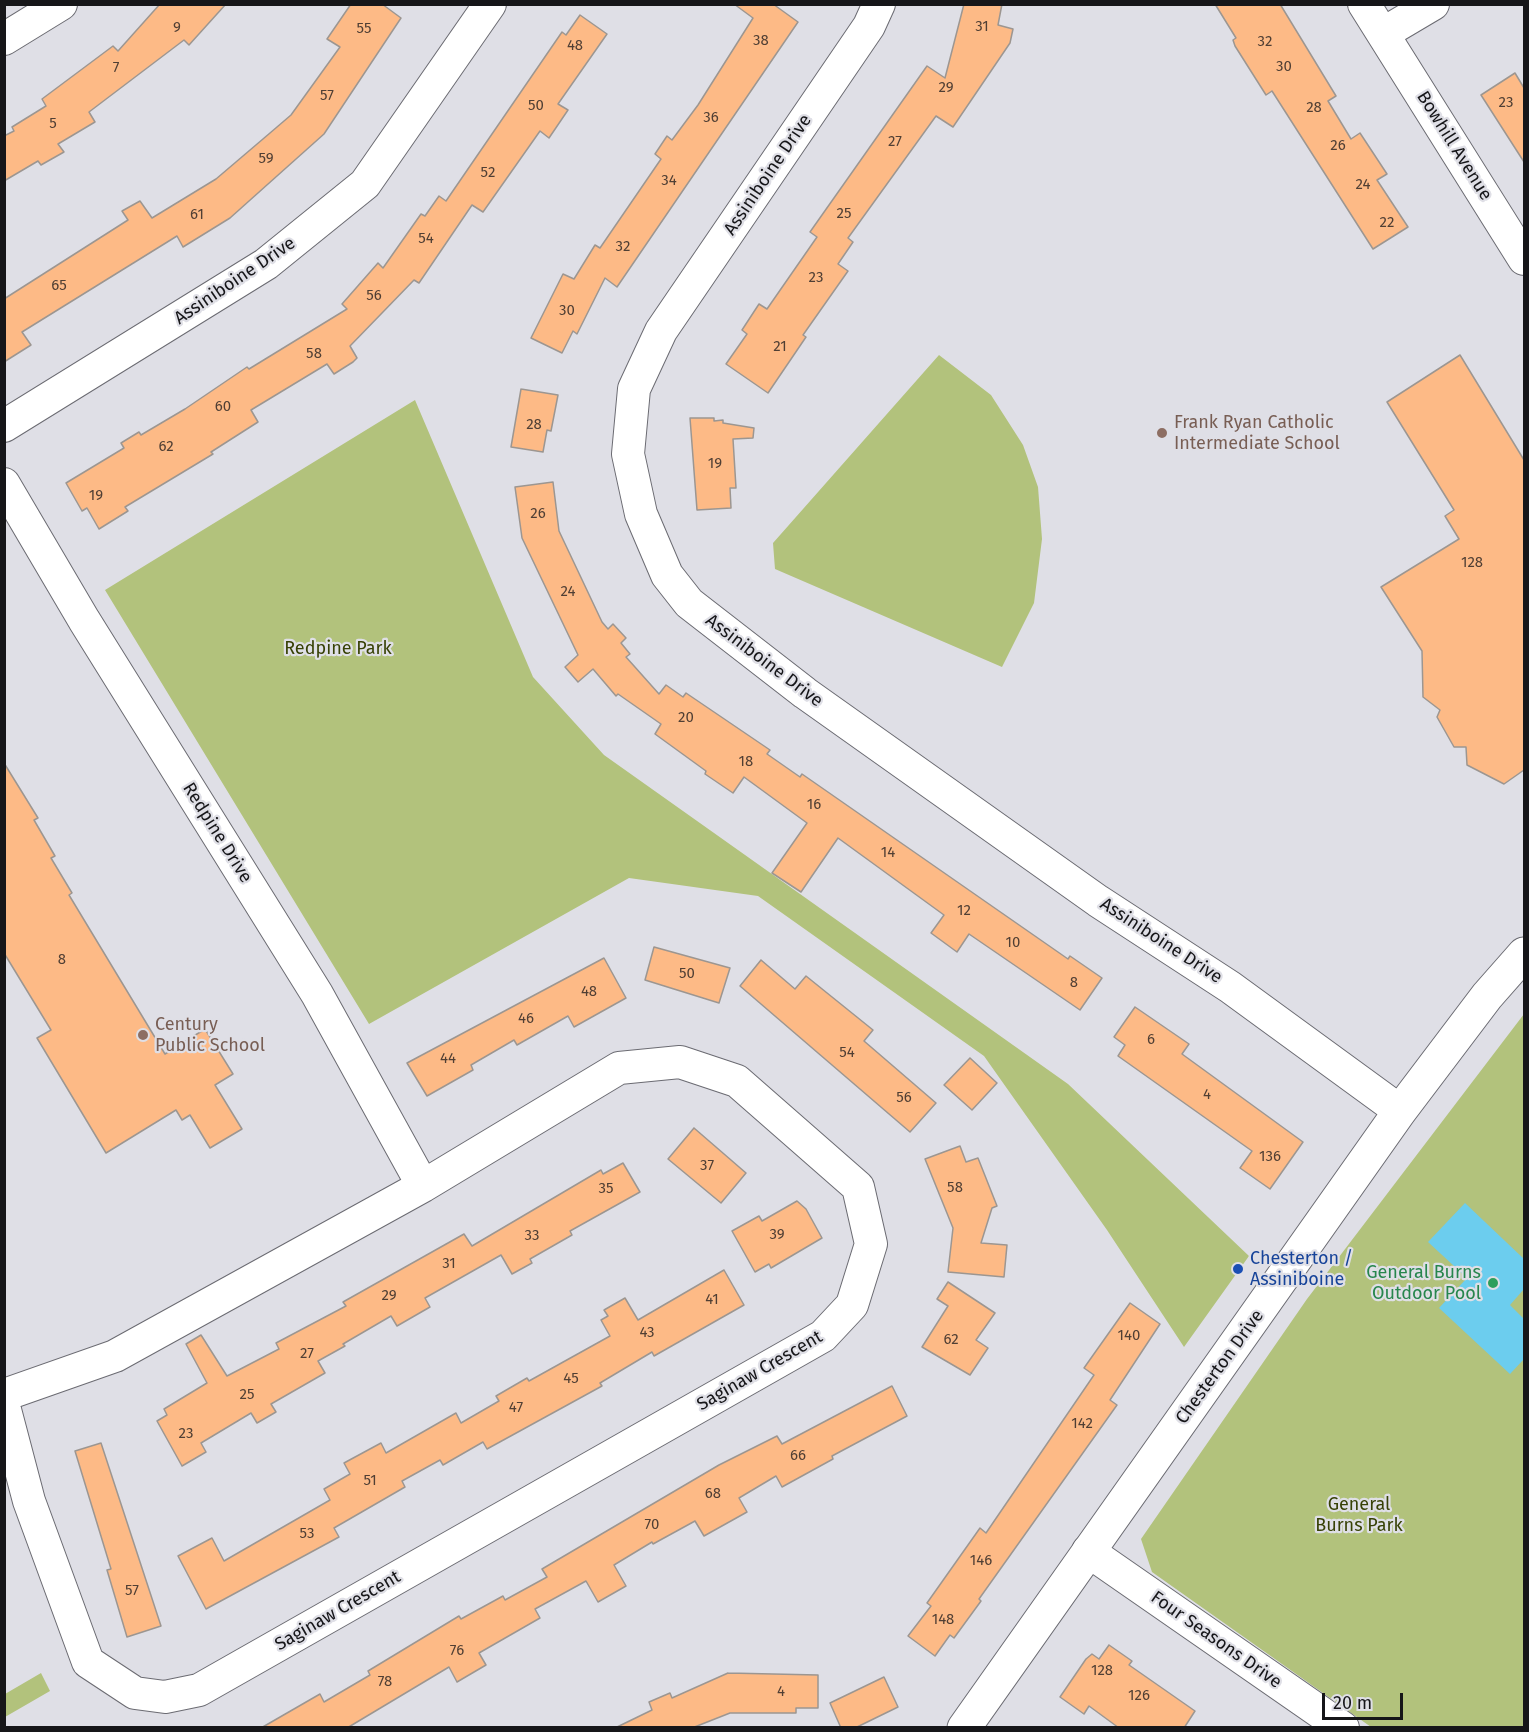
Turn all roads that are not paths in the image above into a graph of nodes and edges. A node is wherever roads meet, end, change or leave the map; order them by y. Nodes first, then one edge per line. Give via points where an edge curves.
1 (62, 4) edge
2 (490, 4) edge
3 (879, 4) edge
4 (1365, 4) edge
5 (1433, 4) edge
6 (1384, 33) junction
7 (4, 39) edge
8 (1524, 260) edge
9 (4, 426) edge
10 (4, 484) edge
11 (1524, 954) edge
12 (1400, 1111) junction
13 (423, 1186) junction
14 (4, 1395) edge
15 (4, 1406) edge
16 (1088, 1551) junction
17 (964, 1728) edge
18 (1343, 1728) edge

1 - 7 street
2 - 9 street, Assiniboine Drive via 365,184 266,264
3 - 12 street, Assiniboine Drive via 869,26 661,331 634,389 628,454 641,514 668,575 689,603 805,693 1098,901 1230,987
4 - 6 street, Bowhill Avenue
5 - 6 street
6 - 8 street, Bowhill Avenue
10 - 13 street, Redpine Drive via 90,630 317,994
11 - 12 street, Chesterton Drive via 1487,996
12 - 16 street, Chesterton Drive
13 - 14 street, Saginaw Crescent via 115,1356
13 - 15 street, Saginaw Crescent via 619,1068 680,1062 737,1081 858,1188 871,1244 852,1305 823,1336 198,1690 165,1697 135,1694 88,1662 29,1501
16 - 17 street, Chesterton Drive
16 - 18 street, Four Seasons Drive

